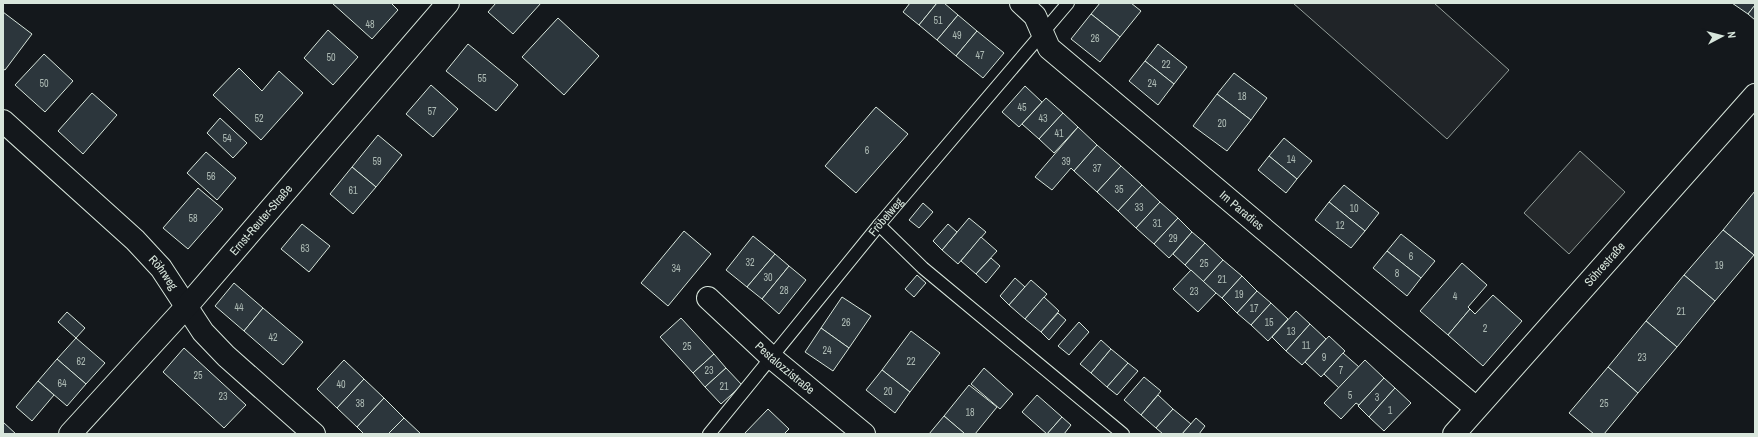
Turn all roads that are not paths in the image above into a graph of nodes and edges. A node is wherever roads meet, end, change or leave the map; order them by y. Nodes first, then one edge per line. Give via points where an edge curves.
1 (448, 3) edge
2 (1021, 3) edge
3 (1068, 3) edge
4 (1042, 32) junction
5 (1755, 95) edge
6 (3, 121) edge
7 (879, 225) junction
8 (708, 298) dead end
9 (187, 306) junction
10 (772, 358) junction
11 (1476, 408) junction
12 (70, 434) edge
13 (314, 434) edge
14 (709, 434) edge
15 (864, 434) edge
16 (1123, 434) edge
17 (1454, 434) edge

1 - 9 street, Ernst-Reuter-Straße
2 - 4 street, Im Paradies via 1035,16
3 - 4 lane, Fröbelweg
4 - 7 lane, Fröbelweg
4 - 11 street, Im Paradies via 1049,48
5 - 11 street, Söhrestraße
6 - 9 street, Röhrweg via 135,240 161,268
7 - 10 lane, Fröbelweg
7 - 16 lane via 923,268
8 - 10 street, Pestalozzistraße
9 - 12 street, Ernst-Reuter-Straße
9 - 13 street, Röhrweg via 203,332 226,356
10 - 14 lane, Fröbelweg
10 - 15 street, Pestalozzistraße
11 - 17 street, Söhrestraße

